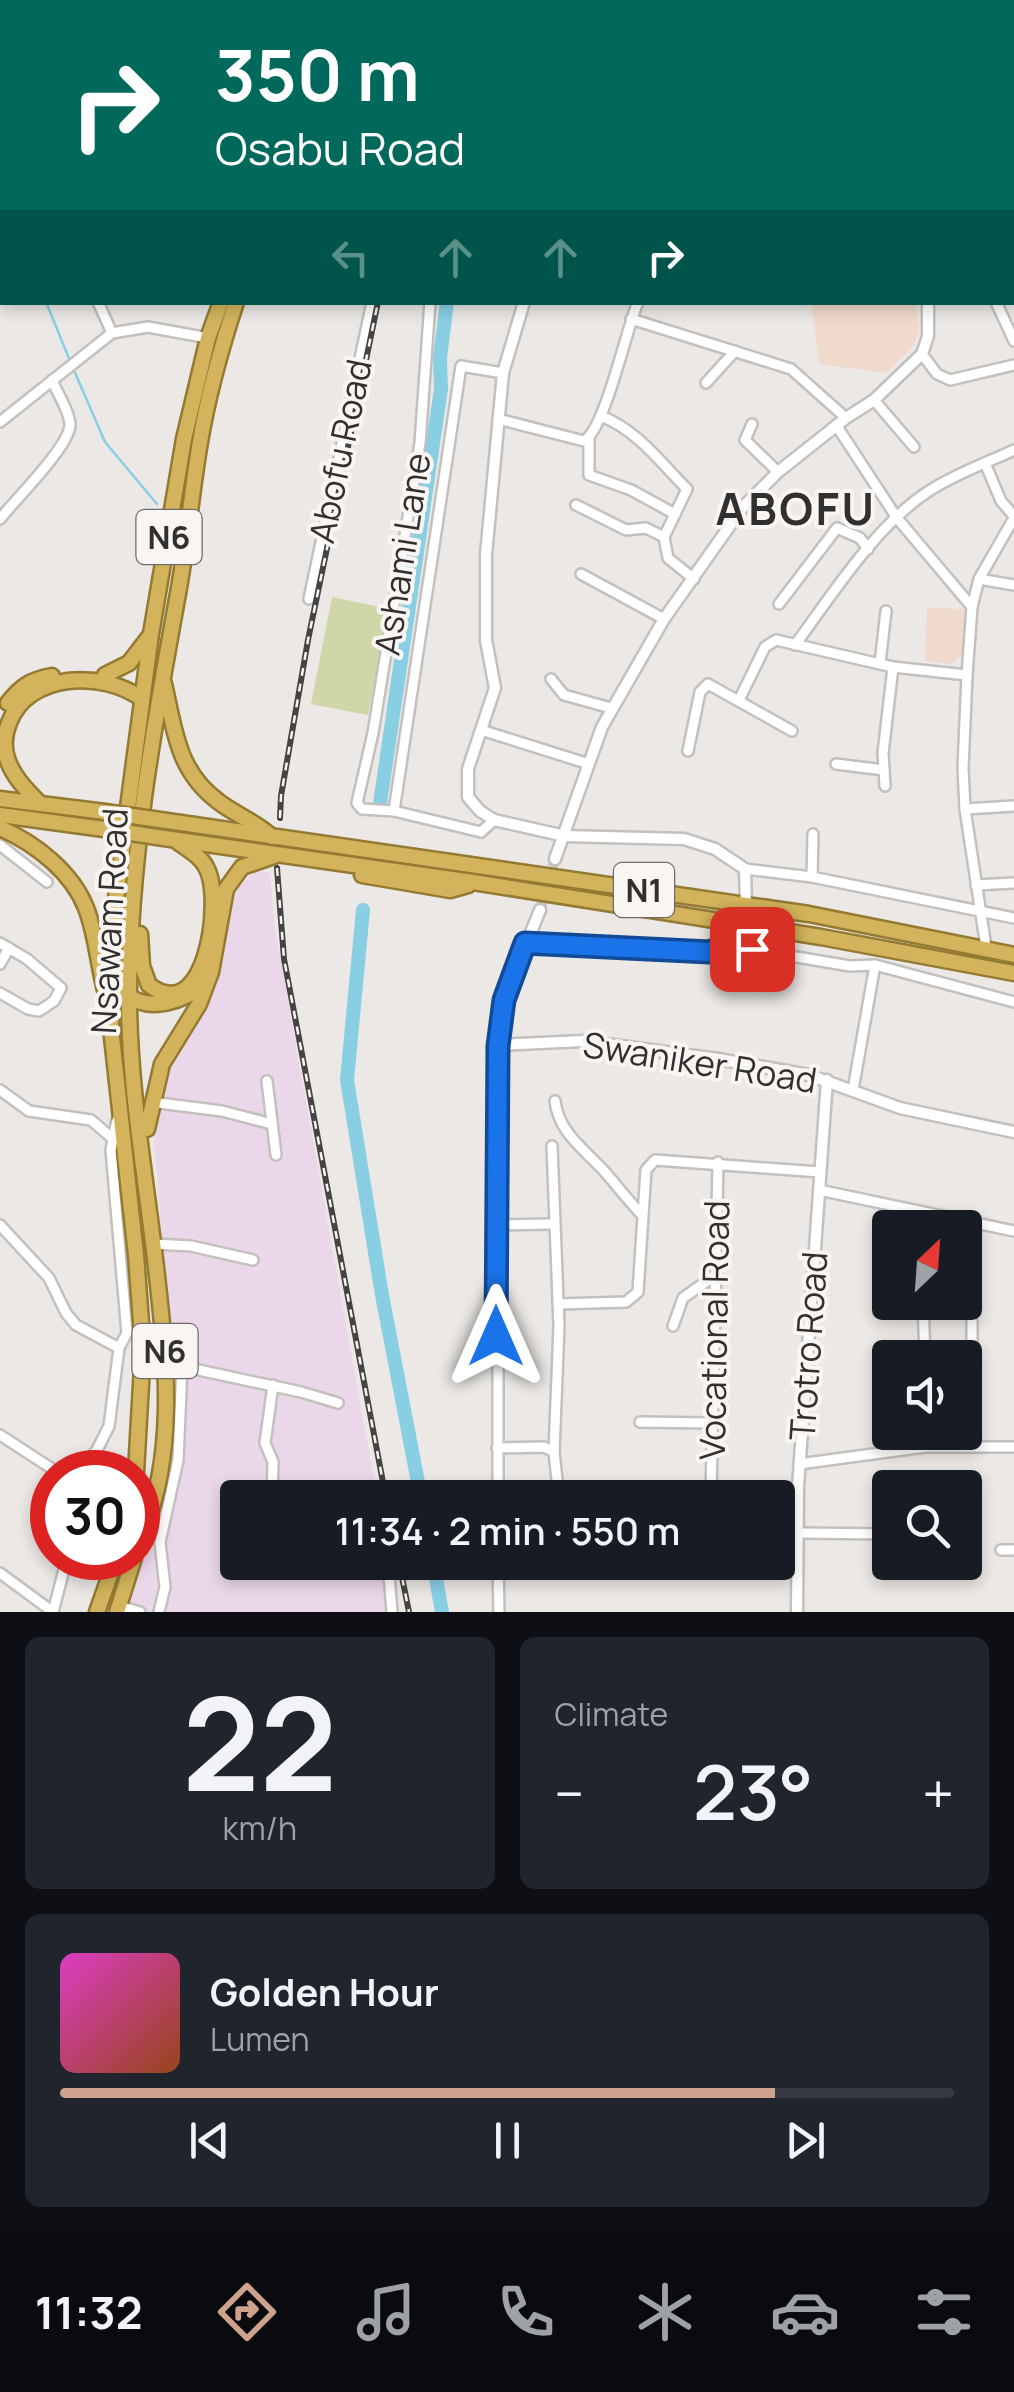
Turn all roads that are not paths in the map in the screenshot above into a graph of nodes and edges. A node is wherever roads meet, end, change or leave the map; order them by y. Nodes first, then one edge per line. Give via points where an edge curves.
1 (99, 305) edge
2 (220, 305) edge
3 (234, 305) edge
4 (371, 305) edge
5 (430, 305) edge
6 (523, 305) edge
7 (637, 305) edge
8 (928, 305) edge
9 (997, 305) edge
10 (631, 319) junction
11 (112, 333) junction
12 (215, 340) junction
13 (1014, 341) edge
14 (735, 351) junction
15 (922, 354) junction
16 (1014, 365) edge
17 (503, 373) junction
18 (52, 380) junction
19 (706, 384) dead end
20 (874, 400) junction
21 (601, 416) junction
22 (498, 419) junction
23 (841, 421) junction
24 (0, 422) edge
25 (752, 424) dead end
26 (589, 438) junction
27 (914, 447) dead end
28 (1014, 450) edge
29 (985, 463) junction
30 (778, 472) junction
31 (576, 504) dead end
32 (675, 514) junction
33 (1014, 517) edge
34 (897, 518) junction
35 (0, 519) edge
36 (664, 536) junction
37 (868, 550) junction
38 (582, 574) dead end
39 (694, 579) junction
40 (979, 579) junction
41 (1014, 585) edge
42 (309, 599) dead end
43 (779, 604) dead end
44 (972, 607) junction
45 (886, 611) dead end
46 (664, 619) junction
47 (151, 634) junction
48 (795, 644) junction
49 (880, 663) junction
50 (893, 667) junction
51 (162, 674) junction
52 (106, 675) junction
53 (967, 675) junction
54 (552, 679) dead end
55 (148, 697) junction
56 (738, 700) junction
57 (611, 708) junction
58 (0, 722) edge
59 (481, 730) junction
60 (792, 731) dead end
61 (688, 751) dead end
62 (589, 764) junction
63 (836, 764) dead end
64 (884, 770) junction
65 (885, 786) dead end
66 (0, 799) edge
67 (40, 804) junction
68 (1014, 806) edge
69 (966, 810) junction
70 (394, 811) junction
71 (0, 815) edge
72 (494, 820) junction
73 (0, 828) edge
74 (814, 834) dead end
75 (565, 836) junction
76 (272, 837) junction
77 (169, 838) junction
78 (0, 845) edge
79 (280, 855) junction
80 (555, 859) tunnel mouth
81 (746, 868) junction
82 (812, 877) junction
83 (47, 882) dead end
84 (1014, 883) edge
85 (976, 884) junction
86 (116, 898) junction
87 (134, 906) junction
88 (746, 907) junction
89 (540, 910) tunnel mouth
90 (980, 911) junction
91 (1014, 918) edge
92 (727, 923) junction
93 (525, 943) junction
94 (725, 945) junction
95 (4, 946) edge
96 (986, 948) junction
97 (1014, 955) edge
98 (0, 964) edge
99 (875, 965) junction
100 (1014, 973) edge
101 (207, 983) junction
102 (0, 993) edge
103 (129, 997) junction
104 (1014, 1002) edge
105 (110, 1008) junction
106 (498, 1046) junction
107 (827, 1080) junction
108 (268, 1081) dead end
109 (0, 1090) edge
110 (853, 1090) junction
111 (555, 1101) dead end
112 (151, 1102) junction
113 (121, 1106) junction
114 (272, 1124) junction
115 (1014, 1132) edge
116 (112, 1138) junction
117 (552, 1146) dead end
118 (144, 1156) junction
119 (276, 1156) dead end
120 (718, 1162) junction
121 (820, 1172) junction
122 (819, 1190) junction
123 (642, 1215) junction
124 (553, 1224) junction
125 (496, 1225) junction
126 (0, 1226) edge
127 (1014, 1232) edge
128 (154, 1244) junction
129 (253, 1260) dead end
130 (714, 1276) junction
131 (558, 1304) junction
132 (972, 1322) dead end
133 (674, 1326) dead end
134 (972, 1340) edge
135 (119, 1348) junction
136 (166, 1363) junction
137 (182, 1367) junction
138 (144, 1369) junction
139 (273, 1386) junction
140 (338, 1403) dead end
141 (640, 1422) dead end
142 (712, 1424) junction
143 (0, 1435) edge
144 (982, 1446) edge
145 (1014, 1447) edge
146 (497, 1448) junction
147 (97, 1450) edge
148 (138, 1450) edge
149 (152, 1450) edge
150 (902, 1450) edge
151 (554, 1452) junction
152 (30, 1454) edge
153 (160, 1461) edge
154 (799, 1464) junction
155 (272, 1480) edge
156 (498, 1480) edge
157 (557, 1480) edge
158 (710, 1480) edge
159 (795, 1488) edge
160 (798, 1488) junction
161 (798, 1533) junction
162 (872, 1534) edge
163 (1000, 1550) dead end
164 (1014, 1550) edge
165 (0, 1573) edge
166 (61, 1580) edge
167 (109, 1580) edge
168 (127, 1580) edge
169 (389, 1580) edge
170 (498, 1580) edge
171 (118, 1609) edge
172 (52, 1612) edge
173 (98, 1612) edge
174 (140, 1612) edge
175 (159, 1612) edge
176 (392, 1612) edge
177 (499, 1612) edge
178 (797, 1612) edge

1 - 11 street
2 - 12 highway, Nsawam Road / N6
3 - 12 highway, Nsawam Road / N6
4 - 42 street, Abofu Road
5 - 70 street, Ashami Lane via 420,442 357,803
6 - 17 street
7 - 10 street
8 - 15 street
9 - 13 street
10 - 14 street
10 - 21 street
11 - 12 street via 148,327
11 - 18 street
12 - 47 highway, Nsawam Road / N6 via 184,439
12 - 51 highway, Nsawam Road / N6
14 - 19 street
14 - 23 street via 790,369
15 - 16 street via 950,380
15 - 20 street
17 - 22 street
17 - 70 street via 461,366
18 - 24 street
18 - 35 street via 68,433
20 - 23 street
20 - 27 street
21 - 26 street
21 - 32 street via 634,433 687,489
22 - 26 street
22 - 59 street via 485,608 494,688
23 - 30 street
23 - 34 street
25 - 30 street via 745,440
26 - 32 street via 588,475
28 - 29 street
29 - 33 street
29 - 34 street via 927,492
30 - 39 street via 743,506
31 - 36 street via 626,530 646,528
32 - 36 street
33 - 40 street
34 - 37 street
34 - 44 street
36 - 39 street via 668,558
37 - 43 street via 860,538 837,528
37 - 48 street
38 - 46 street
39 - 46 street
40 - 41 street
40 - 44 street
44 - 53 street
45 - 49 street
46 - 57 street
47 - 52 highway via 129,663
47 - 55 highway, Nsawam Road / N6
48 - 49 street
48 - 56 street via 770,642
49 - 50 street
50 - 53 street
50 - 64 street
51 - 55 highway, Nsawam Road / N6
51 - 76 highway via 187,768 220,803
52 - 55 highway
52 - 58 highway via 34,679 20,688
53 - 69 street
54 - 57 street via 564,695
55 - 67 highway via 65,681 25,696 5,732 6,756
55 - 86 highway, Nsawam Road / N6
55 - 87 highway, Nsawam Road / N6
56 - 60 street
56 - 61 street via 703,686
57 - 62 street
59 - 62 street
59 - 72 street via 466,789 472,804
62 - 75 street
63 - 64 street
64 - 65 street
66 - 67 highway, N1
67 - 76 highway, N1, bridge
68 - 69 street
69 - 85 street
70 - 72 street via 481,832
71 - 77 highway, bridge
72 - 75 street
73 - 105 highway via 30,843 76,889
74 - 82 street
75 - 80 street
75 - 81 street via 684,838
76 - 88 highway, N1
77 - 79 highway
77 - 87 highway via 200,858 211,881 210,930 190,985 168,992 149,985
78 - 83 street
79 - 92 highway, N1 via 418,887 450,890 473,882
79 - 101 highway via 242,867 232,878
81 - 82 street
81 - 88 street
82 - 90 street
84 - 85 street
85 - 90 street
86 - 103 highway via 122,985
86 - 105 highway, Nsawam Road / N6
87 - 103 highway, Nsawam Road / N6
88 - 96 highway, N1
89 - 93 street
90 - 91 street
90 - 96 street
92 - 94 street
92 - 100 highway, N1
93 - 94 street via 710,952
93 - 106 street via 504,1000
94 - 99 street
95 - 98 street
95 - 102 street via 61,988 39,1011
96 - 97 highway, N1
99 - 104 street
99 - 110 street
101 - 103 highway via 167,1002
101 - 112 highway via 169,1048
103 - 118 highway, Nsawam Road / N6
105 - 113 highway, Nsawam Road / N6
106 - 107 street, Swaniker Road via 617,1044
106 - 125 street
107 - 110 street, Swaniker Road
107 - 121 street, Trotro Road
108 - 114 street
109 - 116 street via 30,1111 91,1120
110 - 115 street, Swaniker Road via 900,1108
111 - 123 street via 558,1121
112 - 114 street
112 - 118 highway
113 - 116 street
113 - 138 highway, Nsawam Road / N6
114 - 119 street
116 - 135 street via 127,1333
117 - 124 street
118 - 128 highway, Nsawam Road / N6
120 - 121 street
120 - 123 street via 653,1161 646,1170
120 - 130 street, Vocational Road
121 - 122 street, Trotro Road
122 - 127 street
122 - 154 street, Trotro Road
123 - 131 street via 634,1297
124 - 125 street
124 - 131 street
125 - 146 street
126 - 135 street via 48,1278 76,1325
128 - 129 street
128 - 136 highway, Nsawam Road / N6
130 - 133 street via 683,1298
130 - 142 street, Vocational Road
131 - 151 street
132 - 134 street
135 - 147 street via 110,1426
136 - 137 street
136 - 153 highway, Nsawam Road / N6
137 - 139 street
137 - 175 street via 178,1460 160,1542
138 - 148 highway, Nsawam Road / N6
138 - 149 highway via 156,1373 160,1398
139 - 140 street
139 - 155 street via 265,1443
141 - 142 street
142 - 158 street, Vocational Road
143 - 152 street
144 - 145 street
146 - 151 street
146 - 156 street
150 - 154 street
151 - 157 street
154 - 160 street, Trotro Road
159 - 160 street
160 - 161 street, Trotro Road
161 - 162 street
161 - 178 street, Trotro Road
163 - 164 street
165 - 172 street
166 - 172 street
167 - 173 highway
168 - 171 highway
169 - 176 street
170 - 177 street
171 - 174 street

